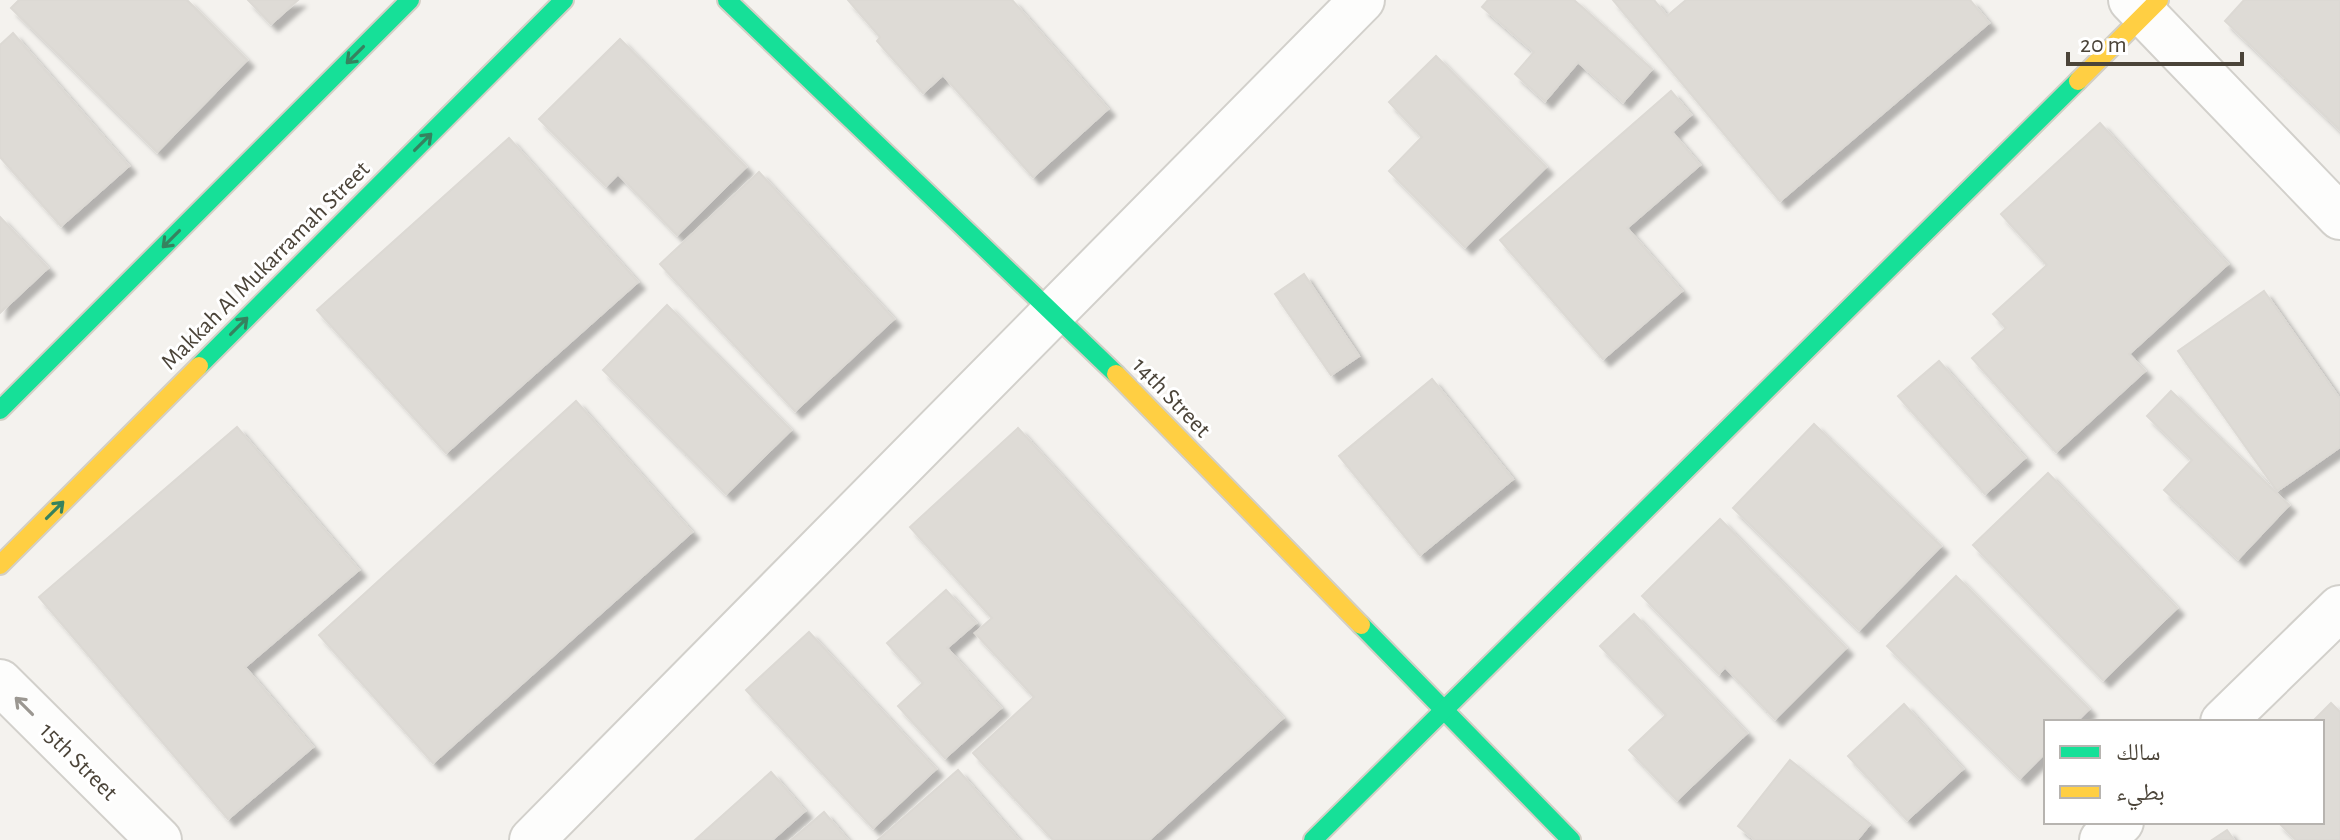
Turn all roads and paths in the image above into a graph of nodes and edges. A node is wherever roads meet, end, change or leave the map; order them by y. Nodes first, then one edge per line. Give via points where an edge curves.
1 (410, 0) edge
2 (564, 0) edge
3 (727, 0) edge
4 (1362, 0) edge
5 (2145, 5) edge
6 (2340, 217) edge
7 (1054, 311) junction
8 (0, 410) edge
9 (0, 565) edge
10 (2340, 608) edge
11 (0, 682) edge
12 (1444, 710) junction
13 (2225, 720) edge
14 (2119, 824) edge
15 (159, 840) edge
16 (532, 840) edge
17 (1313, 840) edge
18 (1571, 840) edge
19 (2102, 840) edge

1 -> 8 street
9 -> 2 street, Makkah Al Mukarramah Street
3 - 7 street, 14th Street
4 - 7 street
5 - 6 street
5 - 12 street
7 - 12 street, 14th Street
7 - 16 street
10 - 13 street
15 -> 11 street, 15th Street
12 - 17 street
12 - 18 street, 14th Street
14 - 19 street

